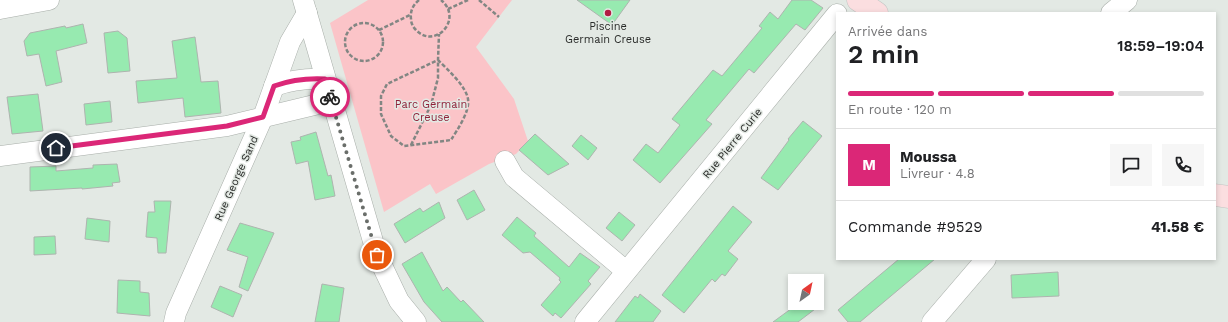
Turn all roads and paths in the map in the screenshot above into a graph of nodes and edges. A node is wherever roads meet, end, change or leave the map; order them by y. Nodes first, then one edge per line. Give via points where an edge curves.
1 (50, 0) edge
2 (419, 0) edge
3 (441, 0) edge
4 (468, 0) edge
5 (478, 0) edge
6 (849, 0) edge
7 (858, 0) edge
8 (1127, 0) edge
9 (305, 6) edge
10 (0, 9) edge
11 (448, 9) junction
12 (840, 12) edge
13 (876, 12) edge
14 (1112, 12) edge
15 (410, 15) junction
16 (836, 16) edge
17 (499, 17) dead end
18 (379, 30) junction
19 (439, 34) junction
20 (438, 60) junction
21 (325, 79) junction
22 (274, 86) junction
23 (332, 101) junction
24 (263, 117) junction
25 (410, 145) junction
26 (0, 156) edge
27 (505, 161) dead end
28 (1216, 195) edge
29 (1228, 197) edge
30 (985, 260) edge
31 (626, 271) junction
32 (174, 322) edge
33 (416, 322) edge
34 (585, 322) edge
35 (932, 322) edge

1 - 10 street
2 - 15 path
3 - 11 path
4 - 11 path
5 - 17 path
6 - 12 street, Rue Pierre Curie
7 - 13 main road
8 - 14 street
9 - 21 street
9 - 22 street, Rue George Sand
11 - 19 path via 449,23
15 - 18 path
15 - 19 path via 411,22 418,32 432,36
16 - 31 street, Rue Pierre Curie
18 - 18 path via 366,23 353,26 348,32 345,44 353,58 361,61 376,58 383,45 383,37
19 - 20 path
20 - 25 path via 438,78 431,105
20 - 25 path via 387,84 381,96 381,114 391,136 404,146
20 - 25 path via 462,86 468,100 464,120 451,140
21 - 22 street via 308,78
21 - 23 street
22 - 24 street, Rue George Sand
23 - 24 street
23 - 33 street via 377,255 399,301
24 - 26 street via 227,126
24 - 32 street, Rue George Sand
27 - 31 street via 514,177
28 - 29 main road
30 - 35 street
31 - 34 street, Rue Pierre Curie

